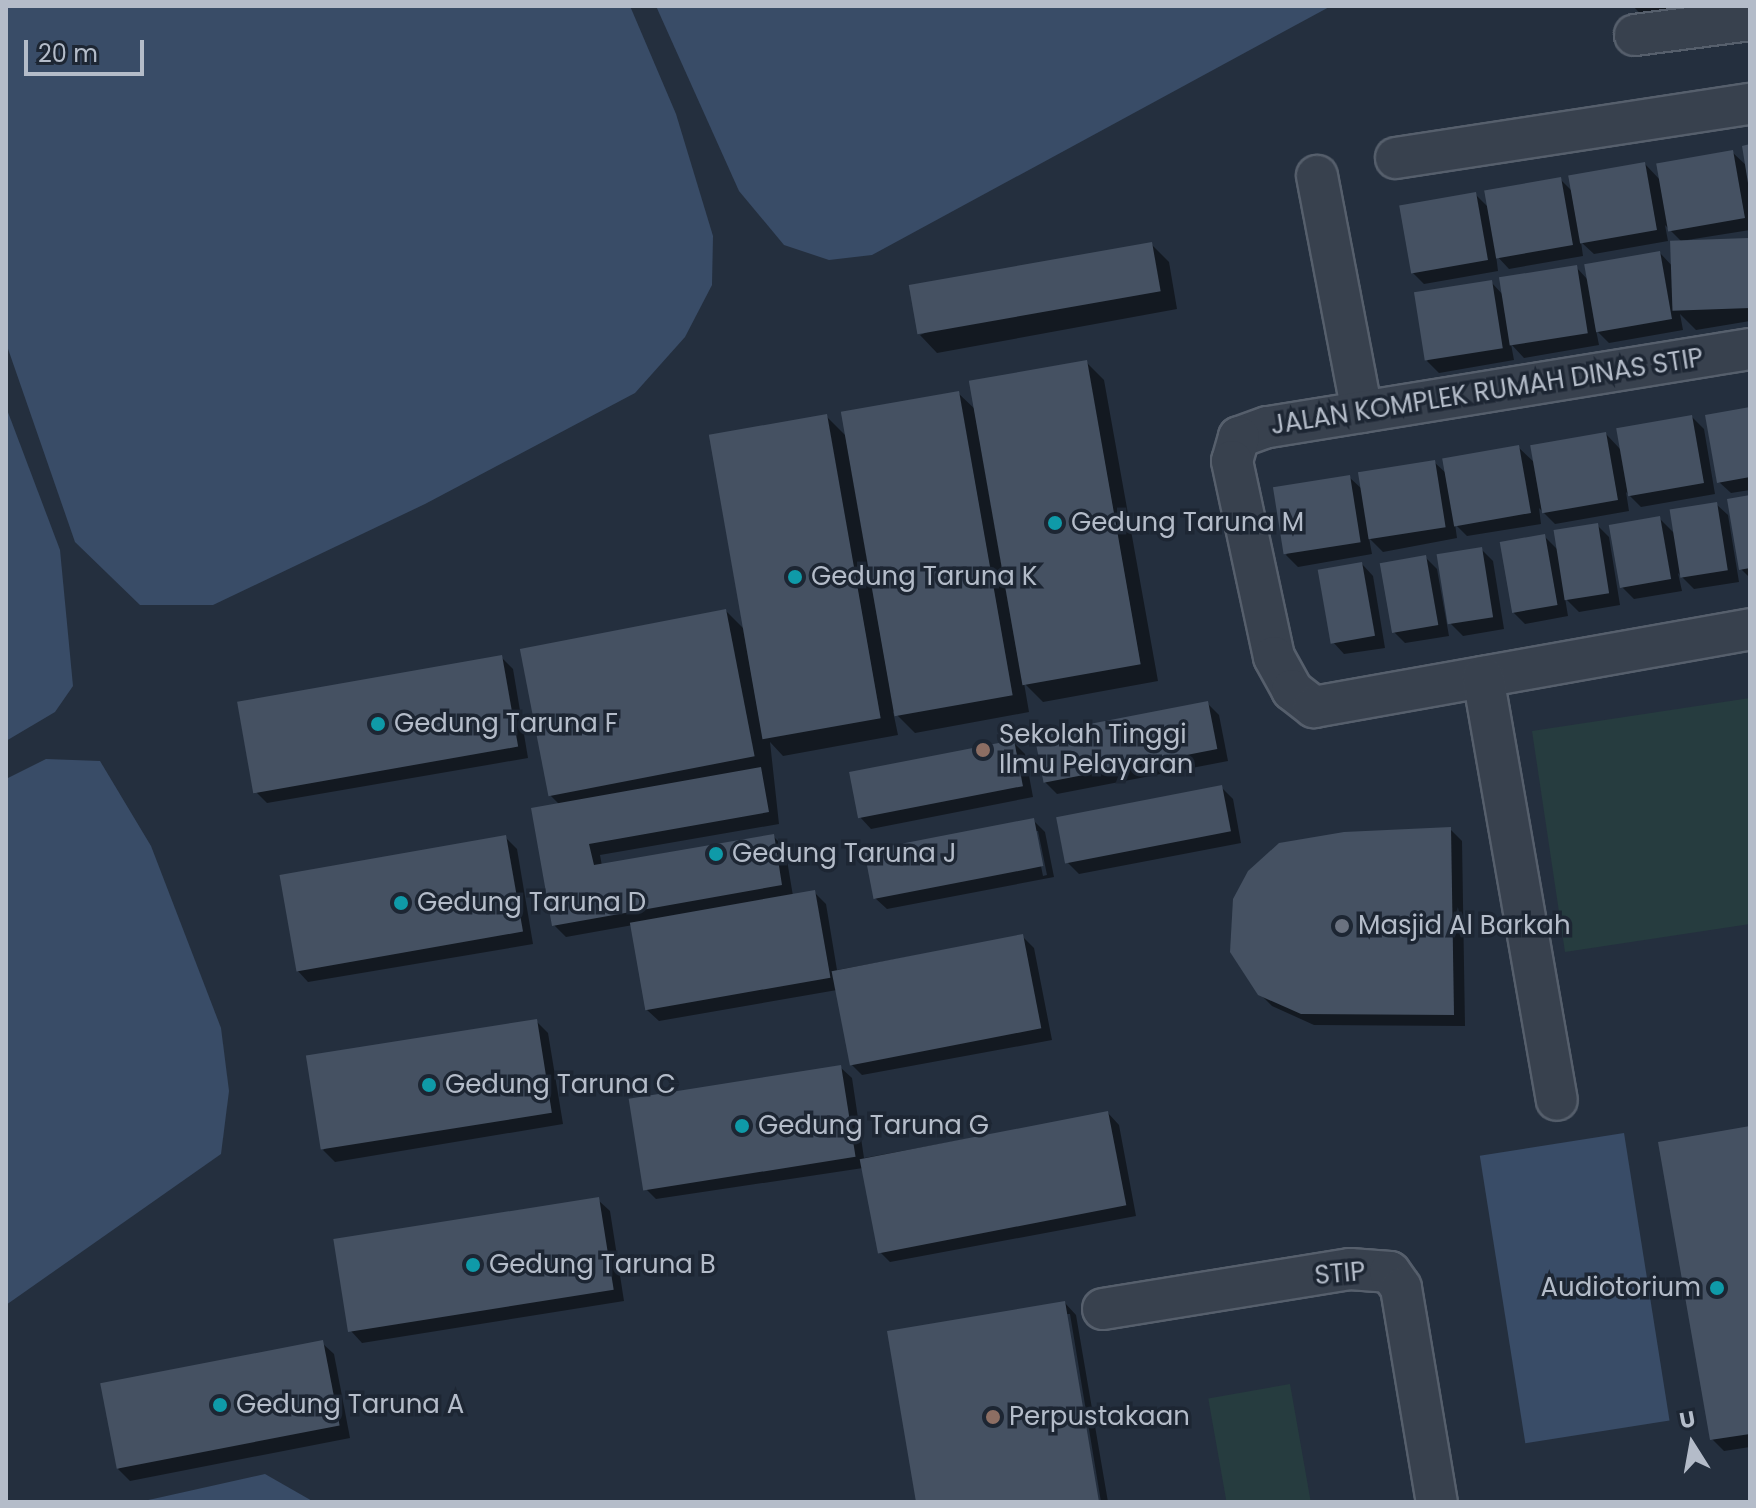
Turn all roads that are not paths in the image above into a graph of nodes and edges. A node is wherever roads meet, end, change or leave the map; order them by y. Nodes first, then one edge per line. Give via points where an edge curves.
1 (1750, 20) edge
2 (1635, 35) dead end
3 (1750, 104) edge
4 (1396, 158) dead end
5 (1317, 176) dead end
6 (1750, 349) edge
7 (1362, 412) junction
8 (1750, 629) edge
9 (1483, 677) junction
10 (1557, 1100) dead end
11 (1103, 1309) dead end
12 (1437, 1502) edge

1 - 2 street
3 - 4 street
5 - 7 street
6 - 7 street, JALAN KOMPLEK RUMAH DINAS STIP
7 - 9 street, JALAN KOMPLEK RUMAH DINAS STIP via 1239,437 1232,461 1274,657 1292,690 1314,707
8 - 9 street, JALAN KOMPLEK RUMAH DINAS STIP
9 - 10 street
11 - 12 street, STIP via 1350,1269 1390,1272 1401,1288

